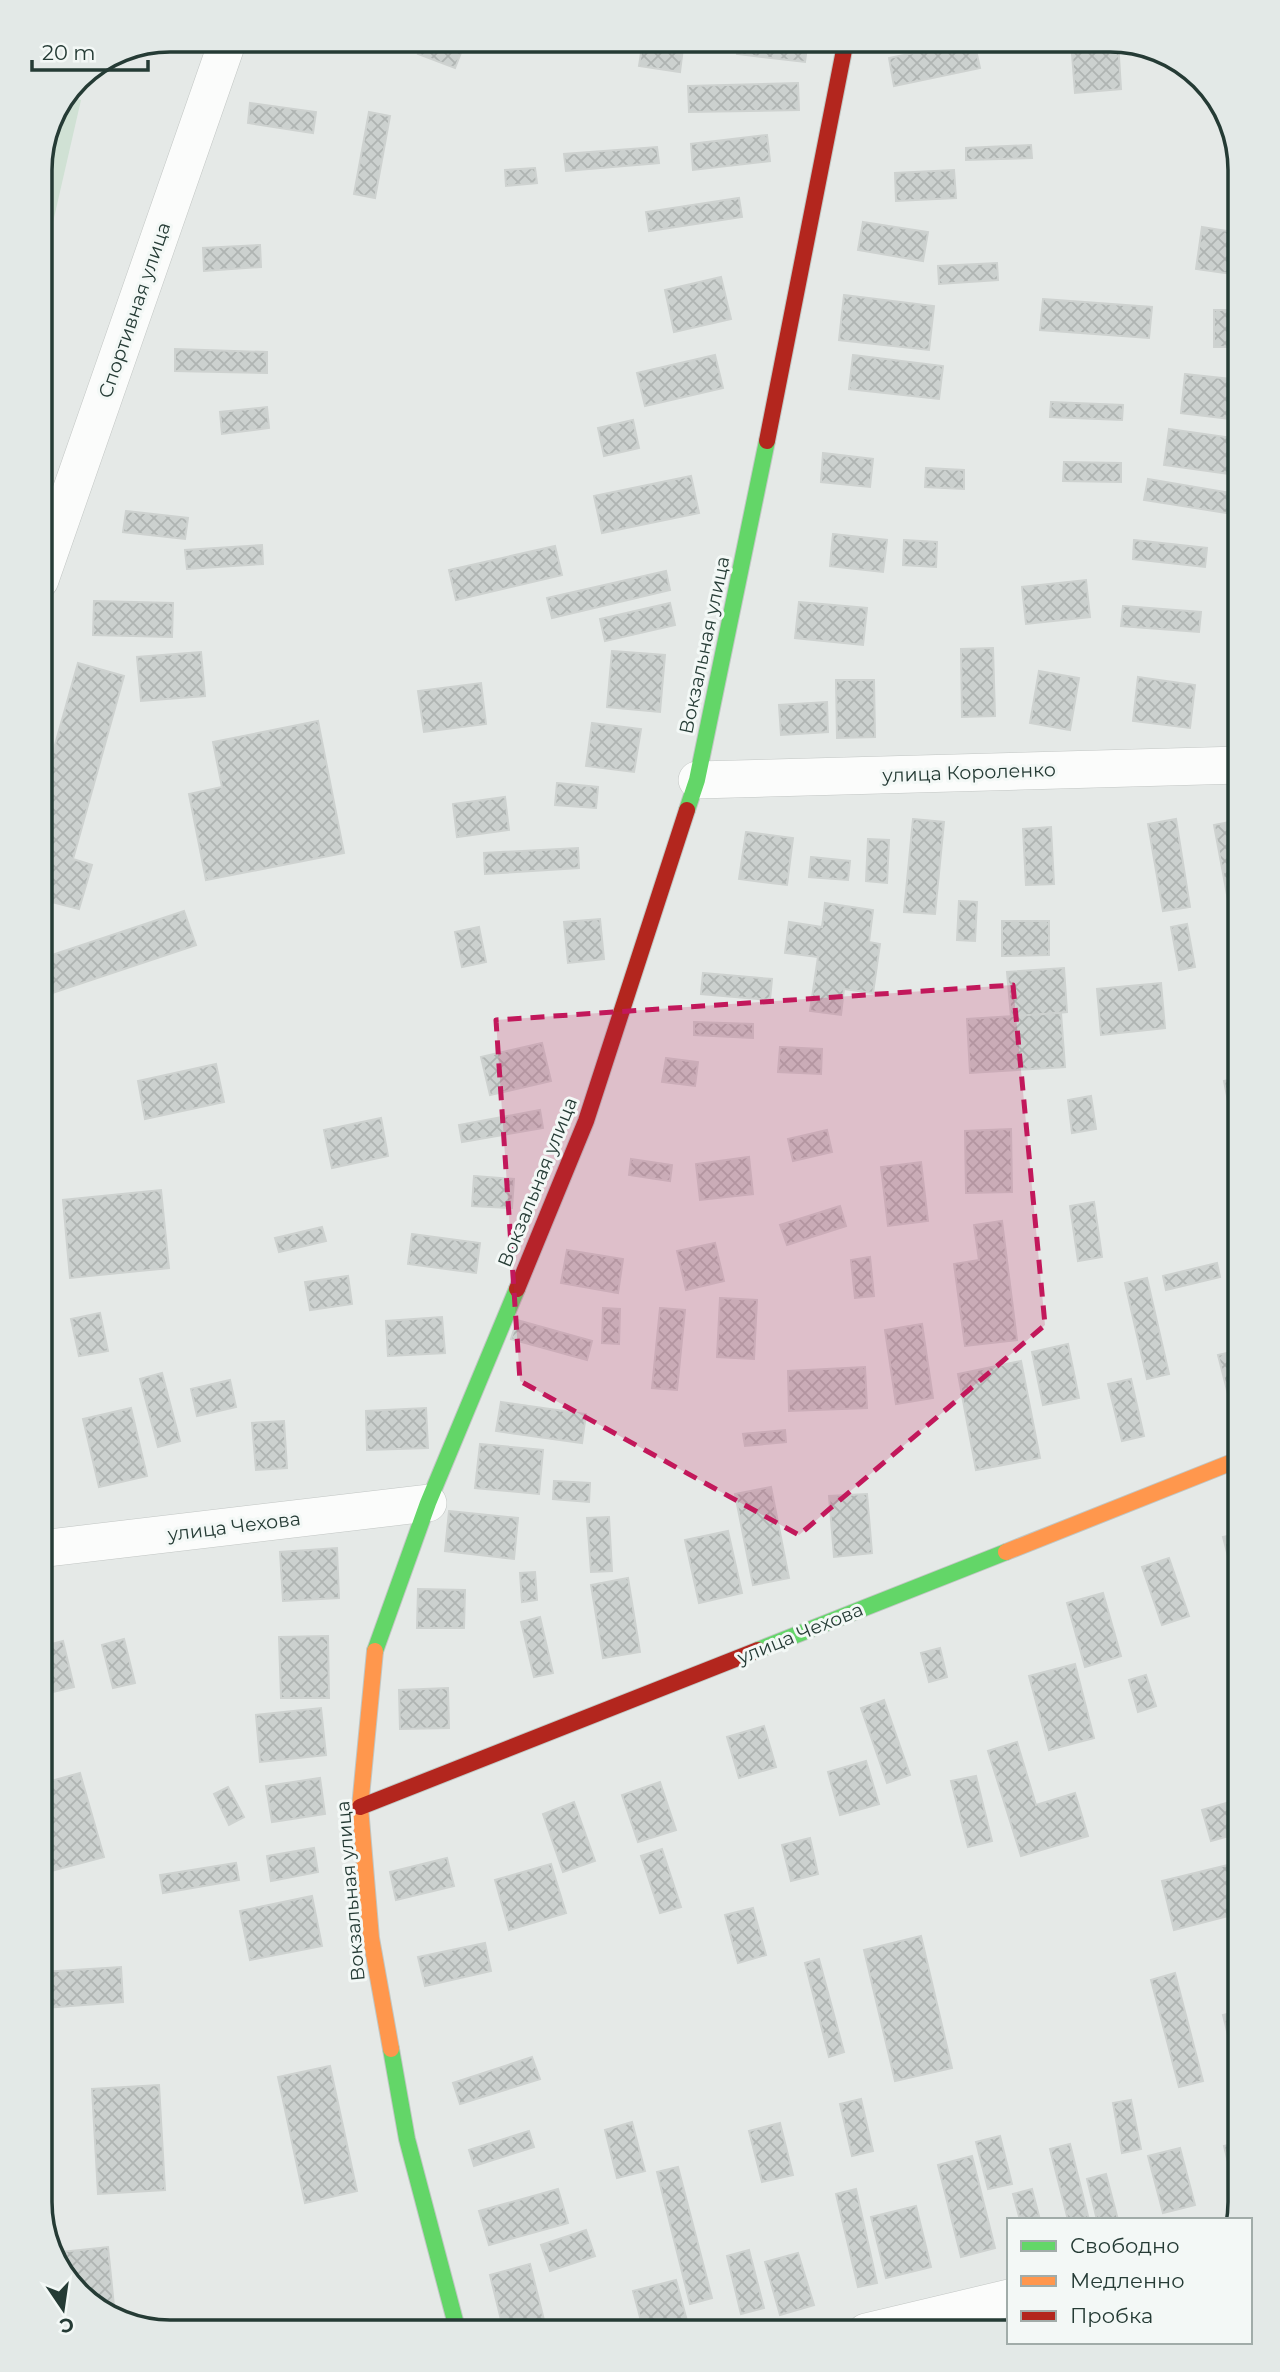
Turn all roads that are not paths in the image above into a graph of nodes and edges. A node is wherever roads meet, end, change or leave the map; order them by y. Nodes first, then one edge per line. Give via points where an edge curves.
1 (224, 52) edge
2 (844, 53) edge
3 (53, 543) edge
4 (1228, 765) edge
5 (697, 780) junction
6 (1228, 1464) edge
7 (428, 1503) junction
8 (52, 1548) edge
9 (360, 1807) junction
10 (1007, 2298) edge
11 (455, 2319) edge
12 (917, 2320) edge

1 - 3 street, Спортивная улица
2 - 5 street, Вокзальная улица
4 - 5 street, улица Короленко
5 - 7 street, Вокзальная улица via 586,1121
6 - 9 street, улица Чехова
7 - 8 street, улица Чехова
7 - 9 street, Вокзальная улица via 375,1647
9 - 11 street, Вокзальная улица via 371,1938 407,2139
10 - 12 street

